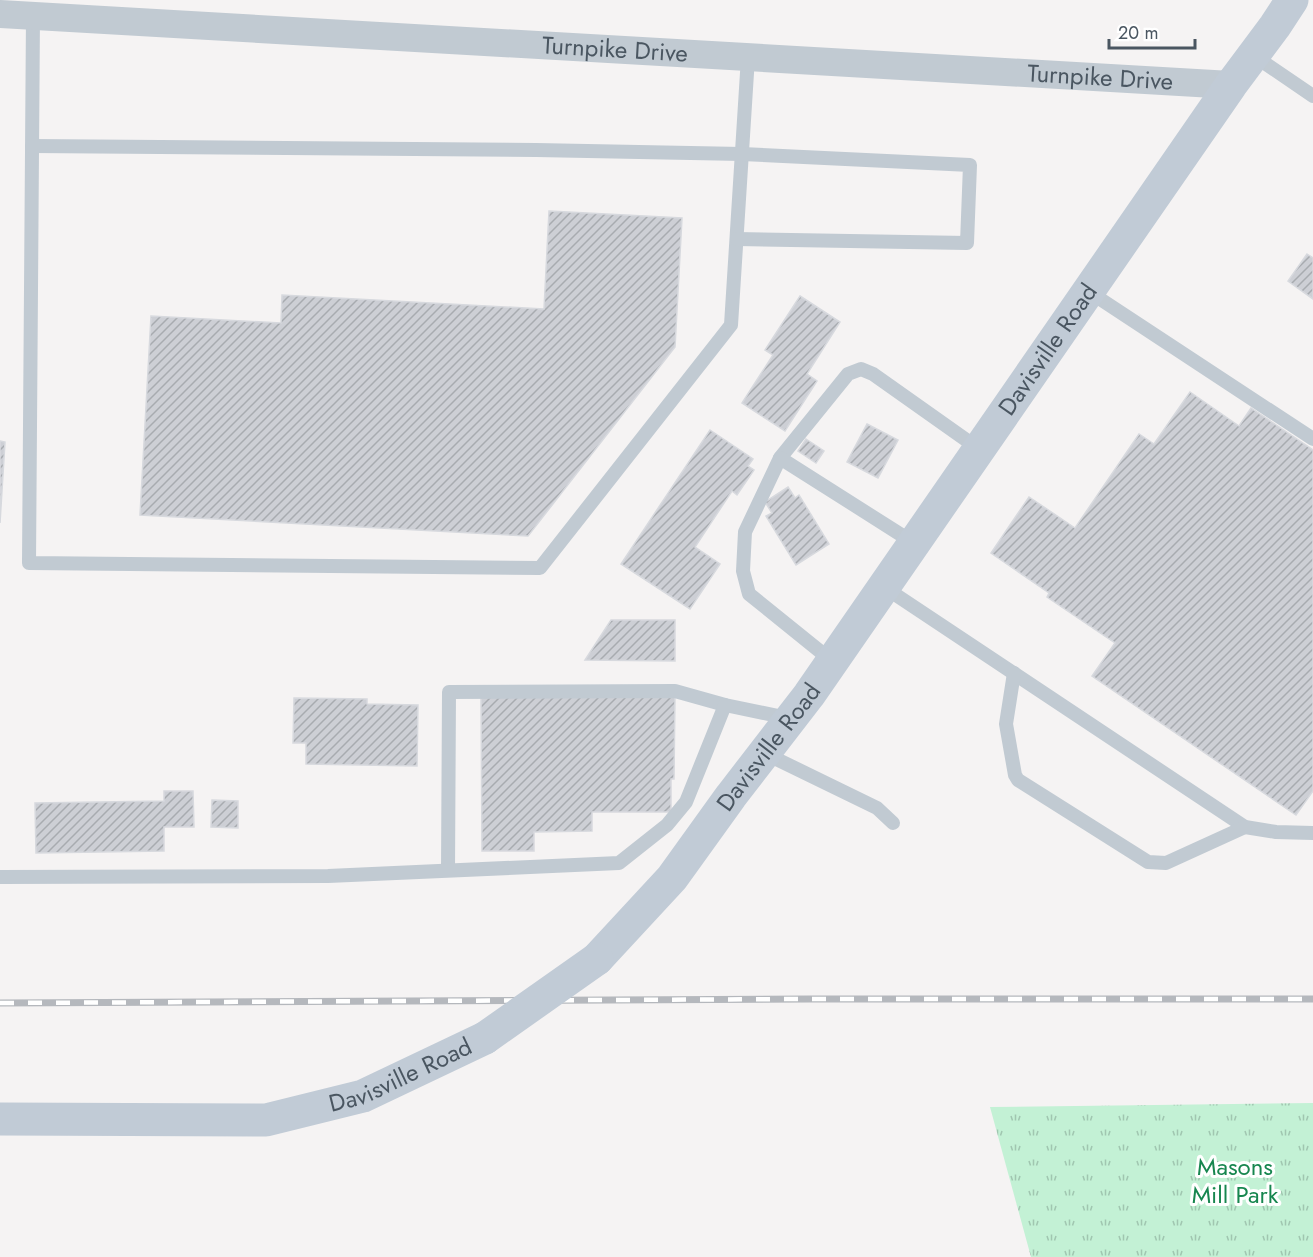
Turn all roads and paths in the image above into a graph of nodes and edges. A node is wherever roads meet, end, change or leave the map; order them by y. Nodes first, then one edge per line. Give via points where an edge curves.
1 (1284, 13) edge
2 (0, 14) edge
3 (33, 15) junction
4 (1253, 55) junction
5 (748, 57) junction
6 (1231, 85) junction
7 (1313, 96) edge
8 (32, 146) junction
9 (742, 154) junction
10 (737, 239) junction
11 (1088, 291) junction
12 (1313, 439) edge
13 (979, 449) junction
14 (780, 458) junction
15 (914, 543) junction
16 (884, 587) junction
17 (832, 661) junction
18 (1014, 673) junction
19 (725, 705) junction
20 (790, 718) junction
21 (764, 753) junction
22 (893, 823) dead end
23 (1245, 827) junction
24 (1313, 833) edge
25 (448, 870) junction
26 (0, 877) edge
27 (0, 1119) edge

1 - 4 street, Davisville Road
2 - 3 street, Turnpike Drive
3 - 5 street, Turnpike Drive
3 - 8 lane
4 - 6 street, Davisville Road
4 - 7 lane
5 - 6 street, Turnpike Drive
5 - 9 lane
6 - 11 street, Davisville Road
8 - 9 lane
8 - 10 lane via 29,563 540,568 731,325
9 - 10 lane
9 - 10 lane via 970,165 967,243
11 - 12 lane
11 - 13 street, Davisville Road
13 - 14 lane via 861,369 848,374
13 - 15 street, Davisville Road
14 - 15 lane
14 - 17 lane via 745,531 743,571 749,594
15 - 16 street, Davisville Road
16 - 17 street, Davisville Road
16 - 18 lane
17 - 20 street, Davisville Road
18 - 23 lane
18 - 23 lane via 1006,724 1018,780 1148,862 1166,863
19 - 20 lane
19 - 25 lane via 686,802 667,825 619,863
19 - 25 lane via 675,691 449,692
20 - 21 street, Davisville Road
21 - 22 lane via 877,808
21 - 27 street, Davisville Road, bridge via 672,878 597,959 485,1038 363,1096 266,1120
23 - 24 lane
25 - 26 lane via 328,876

